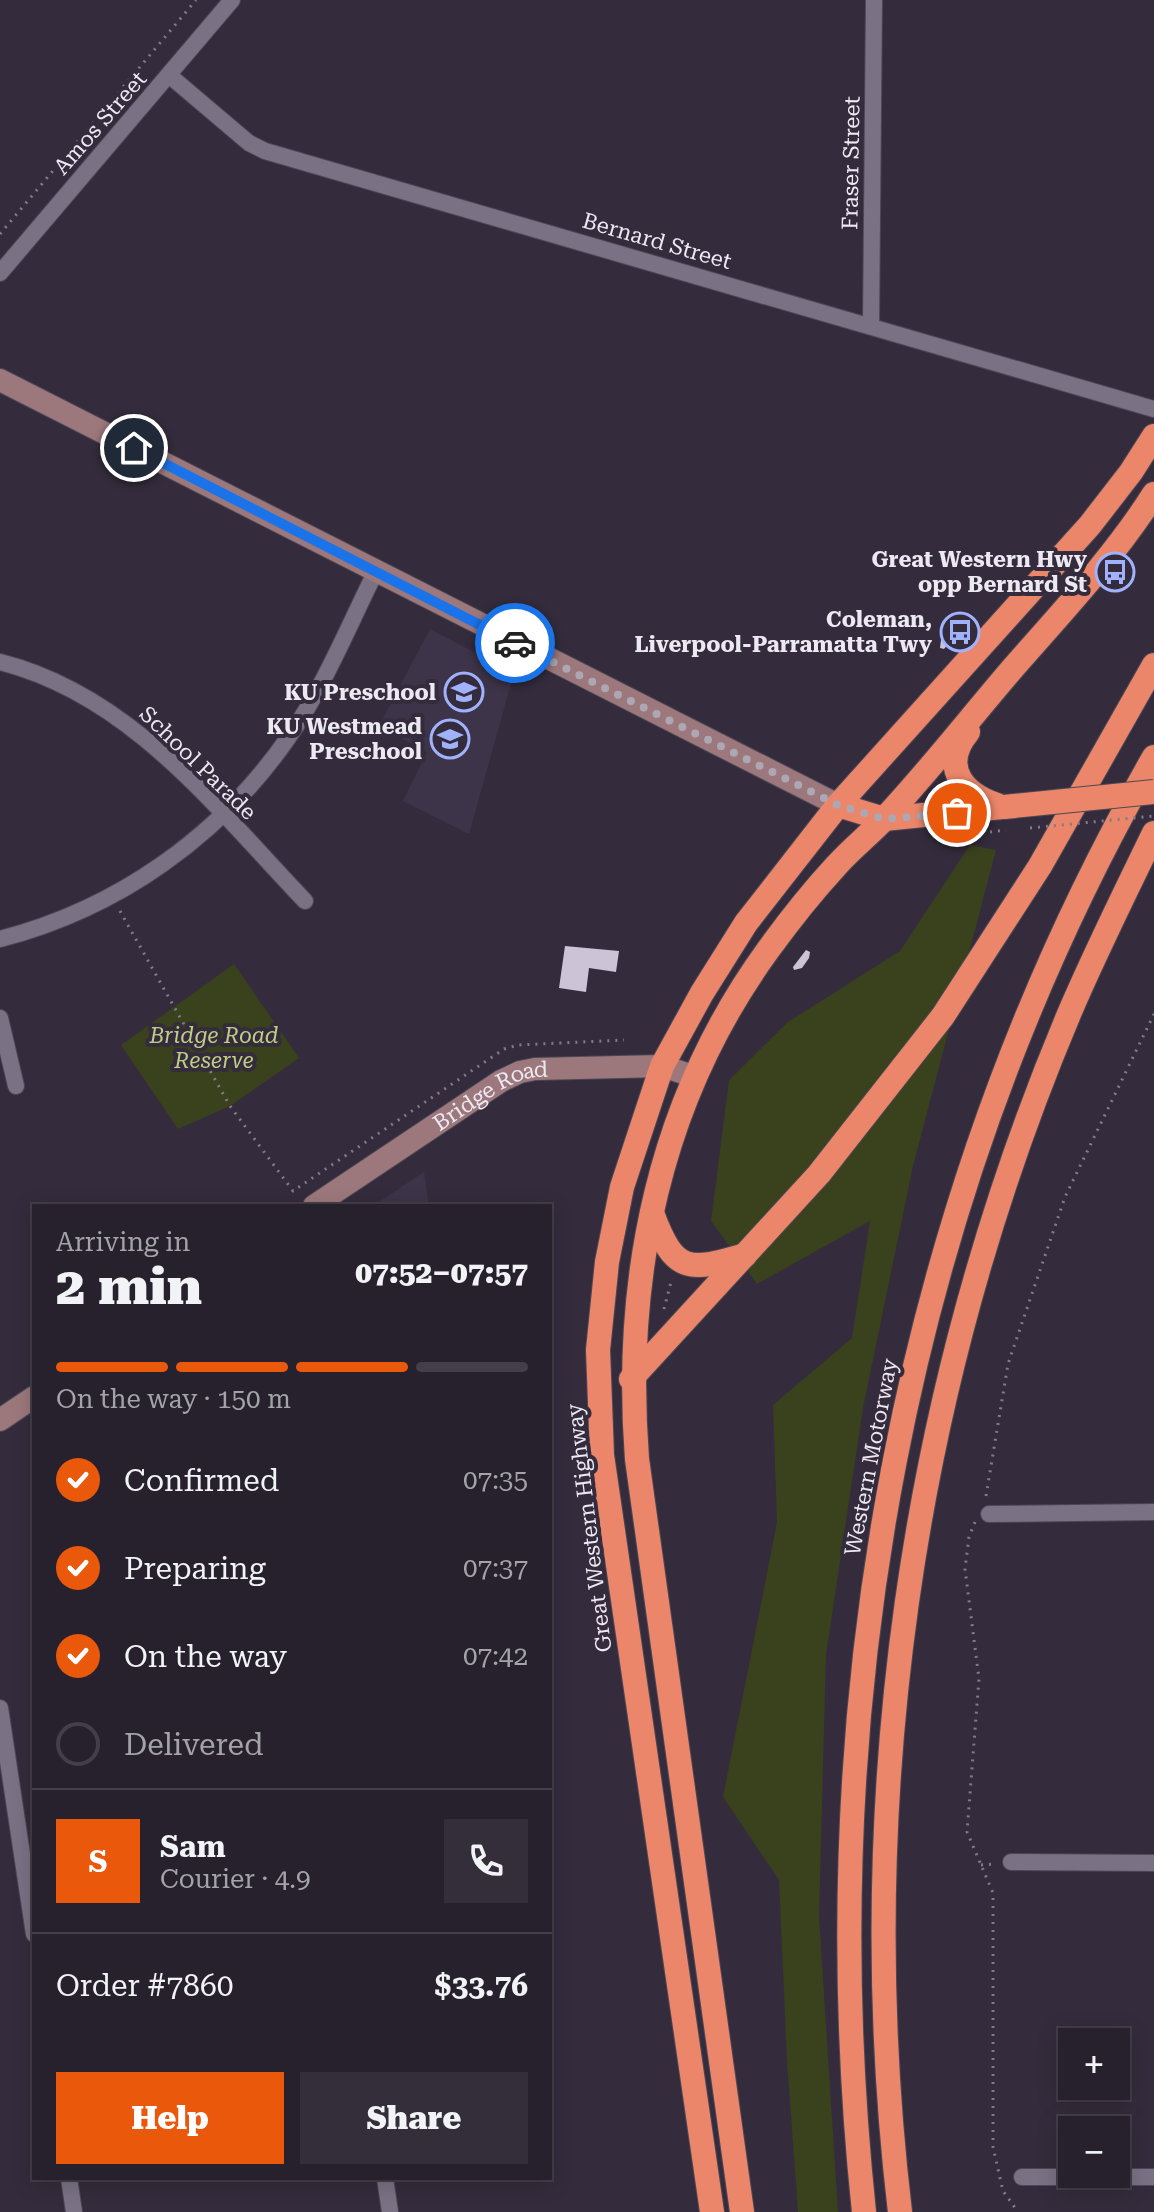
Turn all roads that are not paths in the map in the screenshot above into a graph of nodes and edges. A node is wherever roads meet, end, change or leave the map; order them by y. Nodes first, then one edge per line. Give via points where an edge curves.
1 (232, 0) edge
2 (874, 0) edge
3 (170, 76) junction
4 (0, 273) edge
5 (871, 326) junction
6 (0, 380) edge
7 (1154, 409) edge
8 (1154, 436) edge
9 (1154, 494) edge
10 (376, 571) junction
11 (0, 662) edge
12 (1154, 665) edge
13 (1002, 680) junction
14 (1154, 757) edge
15 (1154, 792) edge
16 (838, 805) junction
17 (223, 814) junction
18 (884, 819) junction
19 (1004, 819) junction
20 (1154, 833) edge
21 (305, 901) dead end
22 (0, 939) edge
23 (0, 1018) edge
24 (662, 1066) junction
25 (693, 1076) junction
26 (16, 1086) dead end
27 (317, 1204) edge
28 (652, 1212) junction
29 (747, 1254) junction
30 (634, 1374) junction
31 (32, 1398) edge
32 (0, 1420) edge
33 (983, 1511) road end
34 (1154, 1512) edge
35 (612, 1530) junction
36 (0, 1708) edge
37 (1011, 1862) dead end
38 (1154, 1863) edge
39 (32, 1921) edge
40 (1022, 2177) dead end
41 (1154, 2177) edge
42 (69, 2180) edge
43 (385, 2180) edge
44 (74, 2212) edge
45 (390, 2212) edge
46 (712, 2212) edge
47 (742, 2212) edge
48 (864, 2212) edge
49 (900, 2212) edge

1 - 3 street, Amos Street
2 - 5 street, Fraser Street
3 - 4 street, Amos Street
3 - 5 street, Bernard Street via 265,151
5 - 7 street, Bernard Street
6 - 10 street
8 - 16 highway, Great Western Highway via 1090,525
9 - 13 highway via 1104,563
10 - 16 street
10 - 17 street via 289,737
11 - 17 street, School Parade via 67,686 129,724
12 - 29 highway via 1040,866 943,1016 819,1174
13 - 18 highway
13 - 19 highway via 989,709 957,748 955,765 970,791 991,803
14 - 48 highway, Western Motorway via 1071,920 998,1094 927,1316 891,1475 862,1672 849,1851 851,2067
15 - 19 highway, bridge
16 - 18 highway
16 - 24 highway, Great Western Highway via 746,923
17 - 21 street, School Parade
17 - 22 street via 175,855 112,897
18 - 19 highway
18 - 25 highway via 837,865 767,951
20 - 49 highway via 1068,1015 1003,1191 953,1362 922,1507 892,1725 883,1884 887,2066
23 - 26 street
24 - 25 street, Bridge Road
24 - 27 street, Bridge Road via 535,1069 511,1076
24 - 35 highway, Great Western Highway via 622,1187 599,1317 601,1441
25 - 28 highway
28 - 29 highway via 662,1240 676,1258 689,1264 706,1266
28 - 30 highway via 636,1310
29 - 30 highway
30 - 35 highway via 616,1424
30 - 47 highway via 639,1485
31 - 32 street
33 - 34 street
35 - 46 highway, Great Western Highway
36 - 39 street
37 - 38 street
40 - 41 street
42 - 44 street
43 - 45 street

